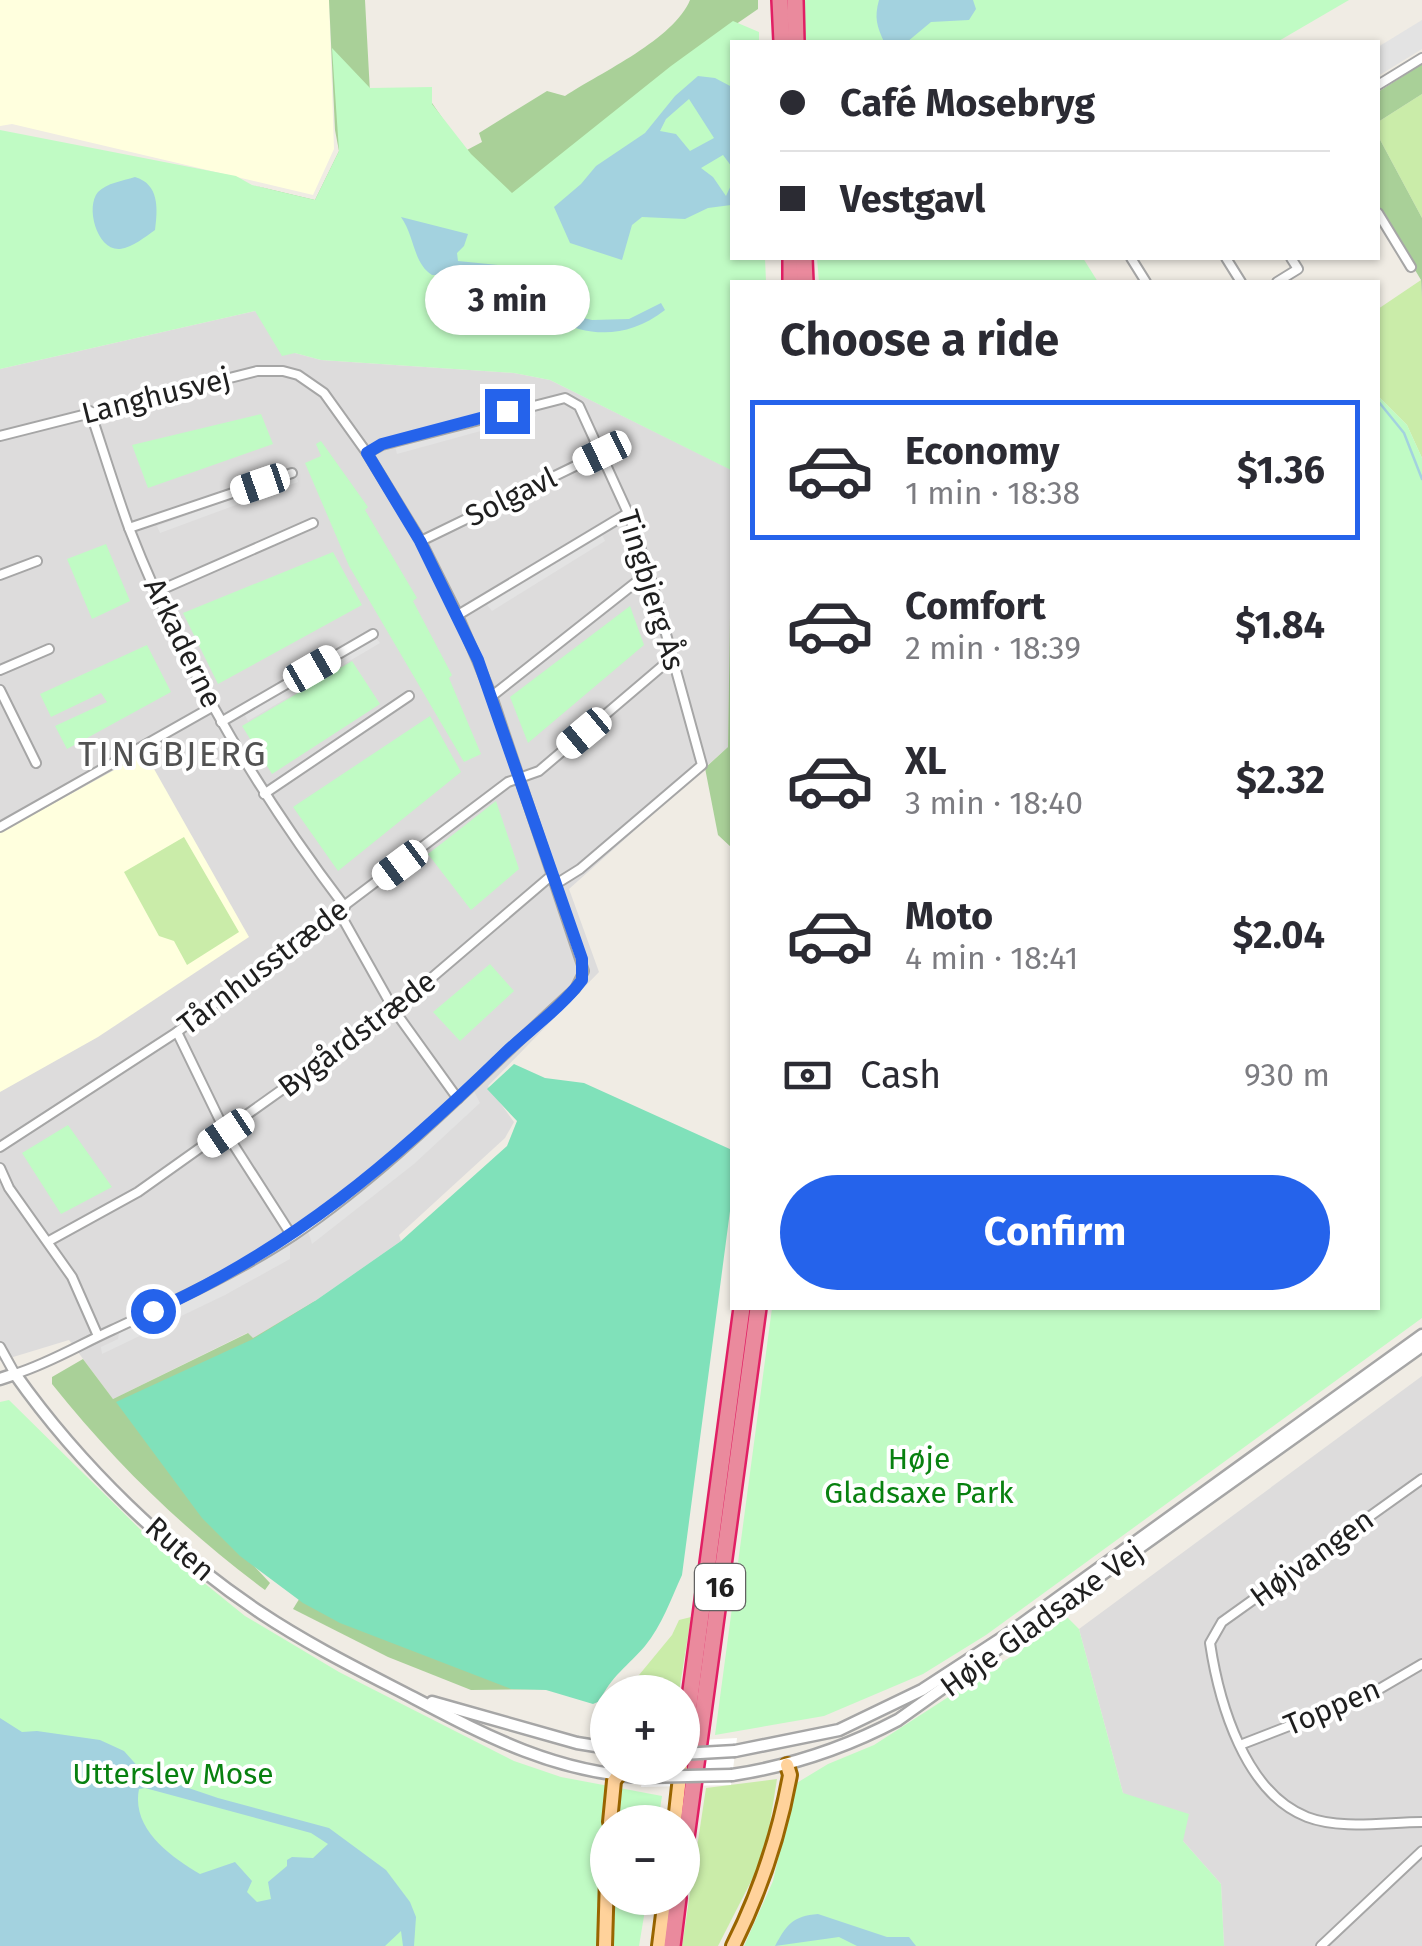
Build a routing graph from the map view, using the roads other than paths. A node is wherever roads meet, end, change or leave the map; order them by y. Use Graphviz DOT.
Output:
graph roads {
  1 [pos="780,0"];
  2 [pos="795,0"];
  3 [pos="782,40"];
  4 [pos="796,40"];
  5 [pos="1422,58"];
  6 [pos="1380,84"];
  7 [pos="1380,216"];
  8 [pos="1292,260"];
  9 [pos="1410,268"];
  10 [pos="1280,280"];
  11 [pos="90,411"];
  12 [pos="0,436"];
  13 [pos="367,453"];
  14 [pos="602,453"];
  15 [pos="292,473"];
  16 [pos="628,513"];
  17 [pos="314,523"];
  18 [pos="129,528"];
  19 [pos="420,541"];
  20 [pos="36,561"];
  21 [pos="649,572"];
  22 [pos="0,574"];
  23 [pos="156,592"];
  24 [pos="458,615"];
  25 [pos="373,634"];
  26 [pos="49,648"];
  27 [pos="673,657"];
  28 [pos="0,670"];
  29 [pos="1,695"];
  30 [pos="409,696"];
  31 [pos="492,696"];
  32 [pos="212,708"];
  33 [pos="221,722"];
  34 [pos="36,763"];
  35 [pos="702,765"];
  36 [pos="519,778"];
  37 [pos="264,794"];
  38 [pos="0,828"];
  39 [pos="554,880"];
  40 [pos="342,909"];
  41 [pos="394,1010"];
  42 [pos="177,1032"];
  43 [pos="458,1099"];
  44 [pos="226,1133"];
  45 [pos="0,1147"];
  46 [pos="0,1168"];
  47 [pos="292,1236"];
  48 [pos="48,1242"];
  49 [pos="742,1310"];
  50 [pos="758,1310"];
  51 [pos="1422,1335"];
  52 [pos="98,1336"];
  53 [pos="1422,1346"];
  54 [pos="0,1347"];
  55 [pos="16,1374"];
  56 [pos="0,1379"];
  57 [pos="1422,1479"];
  58 [pos="1422,1664"];
  59 [pos="693,1675"];
  60 [pos="408,1694"];
  61 [pos="590,1745"];
  62 [pos="1240,1745"];
  63 [pos="763,1747"];
  64 [pos="700,1754"];
  65 [pos="787,1765"];
  66 [pos="590,1770"];
  67 [pos="700,1775"];
  68 [pos="690,1805"];
  69 [pos="1422,1822"];
  70 [pos="1422,1851"];
  71 [pos="606,1915"];
  72 [pos="663,1915"];
  73 [pos="676,1915"];
  74 [pos="605,1946"];
  75 [pos="659,1946"];
  76 [pos="672,1946"];
  77 [pos="733,1946"];
  78 [pos="1321,1946"];
  1 -- 3 [label="highway"];
  2 -- 4 [label="highway"];
  5 -- 6 [label="street"];
  7 -- 9 [label="street"];
  8 -- 10 [label="street"];
  11 -- 12 [label="street, Langhusvej"];
  11 -- 13 [label="street, Langhusvej"];
  11 -- 18 [label="street, Arkaderne"];
  13 -- 14 [label="street, Tingbjerg Ås"];
  13 -- 19 [label="street"];
  14 -- 16 [label="street, Tingbjerg Ås"];
  14 -- 19 [label="street, Solgavl"];
  15 -- 18 [label="street"];
  16 -- 21 [label="street, Tingbjerg Ås"];
  16 -- 24 [label="street"];
  17 -- 23 [label="street"];
  18 -- 23 [label="street, Arkaderne"];
  19 -- 24 [label="street"];
  20 -- 22 [label="street"];
  21 -- 27 [label="street, Tingbjerg Ås"];
  21 -- 31 [label="street"];
  23 -- 32 [label="street, Arkaderne"];
  24 -- 31 [label="street"];
  25 -- 33 [label="street"];
  26 -- 28 [label="street"];
  27 -- 35 [label="street, Tingbjerg Ås"];
  27 -- 36 [label="street, Tårnhusstræde"];
  29 -- 34 [label="street"];
  30 -- 37 [label="street"];
  31 -- 36 [label="street"];
  32 -- 33 [label="street, Arkaderne"];
  32 -- 38 [label="street"];
  33 -- 37 [label="street, Arkaderne"];
  35 -- 39 [label="street, Bygårdstræde"];
  36 -- 39 [label="street"];
  36 -- 40 [label="street, Tårnhusstræde"];
  37 -- 40 [label="street, Arkaderne"];
  39 -- 41 [label="street, Bygårdstræde"];
  39 -- 43 [label="street"];
  40 -- 41 [label="street, Arkaderne"];
  40 -- 42 [label="street, Tårnhusstræde"];
  41 -- 43 [label="street, Arkaderne"];
  41 -- 44 [label="street, Bygårdstræde"];
  42 -- 44 [label="street"];
  42 -- 45 [label="street, Tårnhusstræde"];
  43 -- 47 [label="street"];
  44 -- 47 [label="street"];
  44 -- 48 [label="street, Bygårdstræde"];
  46 -- 48 [label="street"];
  47 -- 52 [label="street"];
  48 -- 52 [label="street"];
  49 -- 59 [label="highway, 16"];
  50 -- 68 [label="highway, 16"];
  51 -- 63 [label="street, Høje Gladsaxe Vej"];
  52 -- 55 [label="street"];
  53 -- 65 [label="street, Høje Gladsaxe Vej"];
  54 -- 55 [label="street, Ruten"];
  55 -- 56 [label="street"];
  55 -- 60 [label="street, Ruten"];
  57 -- 62 [label="street, Højvangen"];
  58 -- 62 [label="street, Toppen"];
  60 -- 61 [label="street, Ruten"];
  60 -- 66 [label="street, Ruten"];
  62 -- 69 [label="street"];
  63 -- 64 [label="street, Høje Gladsaxe Vej, bridge"];
  63 -- 65 [label="street"];
  65 -- 67 [label="street, Høje Gladsaxe Vej, bridge"];
  65 -- 77 [label="main road"];
  70 -- 78 [label="street"];
  71 -- 74 [label="main road"];
  72 -- 75 [label="main road"];
  73 -- 76 [label="highway"];
}
